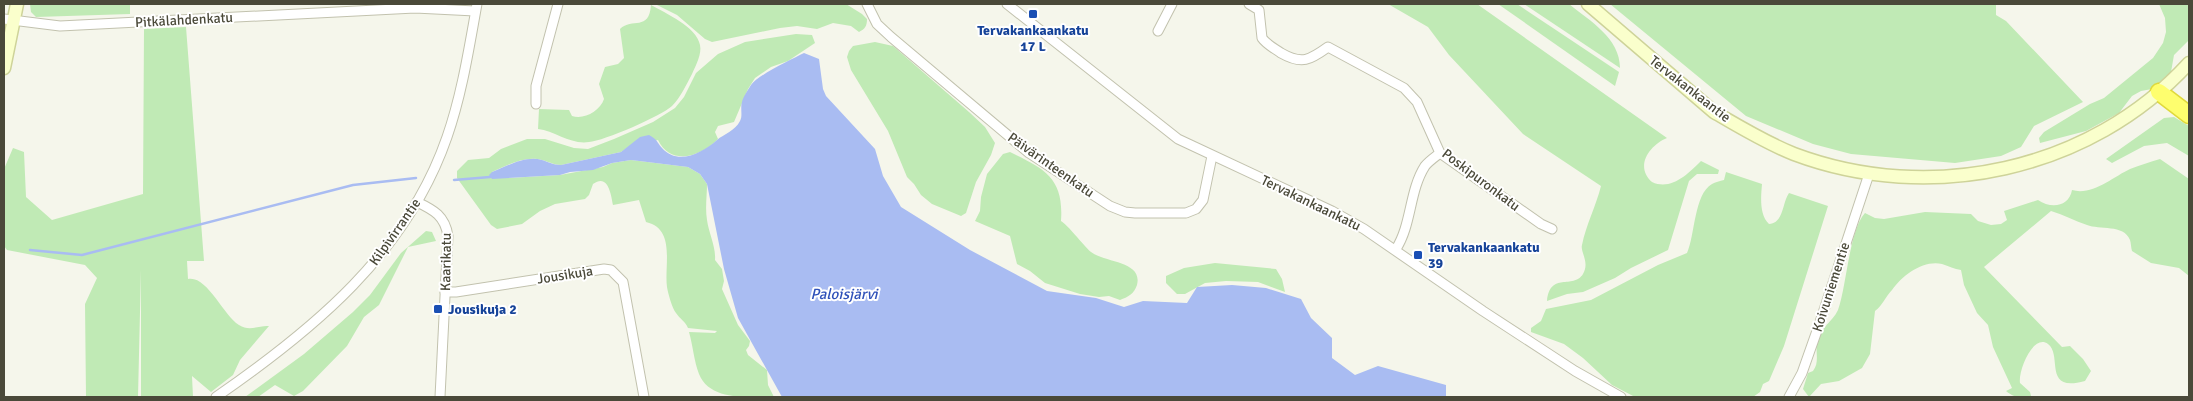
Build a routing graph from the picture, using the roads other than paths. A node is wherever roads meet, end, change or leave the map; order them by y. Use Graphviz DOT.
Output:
graph roads {
  1 [pos="17,4"];
  2 [pos="558,4"];
  3 [pos="867,4"];
  4 [pos="1007,4"];
  5 [pos="1172,4"];
  6 [pos="1249,4"];
  7 [pos="1588,4"];
  8 [pos="476,7"];
  9 [pos="8,20"];
  10 [pos="1158,31"];
  11 [pos="2189,63"];
  12 [pos="4,68"];
  13 [pos="2159,92"];
  14 [pos="536,104"];
  15 [pos="2189,116"];
  16 [pos="1440,153"];
  17 [pos="1212,156"];
  18 [pos="1868,174"];
  19 [pos="417,202"];
  20 [pos="1552,229"];
  21 [pos="1396,249"];
  22 [pos="445,292"];
  23 [pos="216,397"];
  24 [pos="440,397"];
  25 [pos="644,397"];
  26 [pos="1621,397"];
  27 [pos="1789,397"];
  1 -- 9 [label="street"];
  2 -- 14 [label="street"];
  3 -- 17 [label="street, Päivärinteenkatu"];
  4 -- 17 [label="street, Tervakankaankatu"];
  5 -- 10 [label="street"];
  6 -- 16 [label="street, Poskipuronkatu"];
  7 -- 18 [label="street, Tervakankaantie"];
  8 -- 9 [label="street, Pitkälahdenkatu"];
  8 -- 19 [label="street, Kilpivirrantie"];
  9 -- 12 [label="street"];
  11 -- 13 [label="street, Tervakankaantie"];
  13 -- 15 [label="highway"];
  13 -- 18 [label="street, Tervakankaantie"];
  16 -- 20 [label="street, Poskipuronkatu"];
  16 -- 21 [label="street"];
  17 -- 21 [label="street, Tervakankaankatu"];
  18 -- 27 [label="street, Koivuniementie"];
  19 -- 22 [label="street, Kaarikatu"];
  19 -- 23 [label="street, Kilpivirrantie"];
  21 -- 26 [label="street, Tervakankaankatu"];
  22 -- 24 [label="street, Kaarikatu"];
  22 -- 25 [label="street, Jousikuja"];
}
